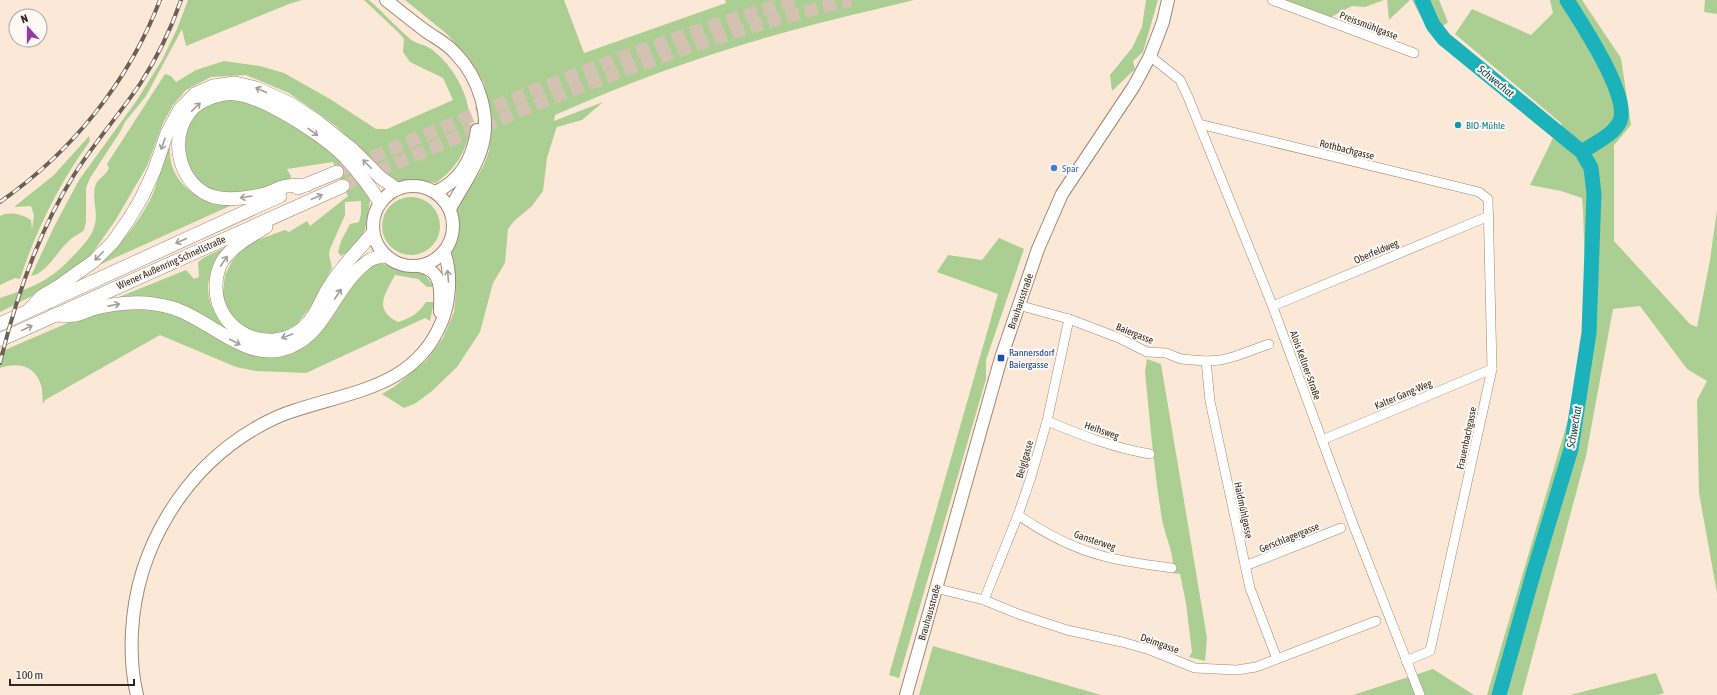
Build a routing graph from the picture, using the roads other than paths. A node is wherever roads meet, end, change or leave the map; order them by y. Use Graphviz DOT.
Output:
graph roads {
  1 [pos="386,0"];
  2 [pos="1168,0"];
  3 [pos="1272,0"];
  4 [pos="429,33"];
  5 [pos="1414,53"];
  6 [pos="1150,56"];
  7 [pos="1198,124"];
  8 [pos="337,172"];
  9 [pos="306,185"];
  10 [pos="343,186"];
  11 [pos="397,189"];
  12 [pos="435,192"];
  13 [pos="1488,199"];
  14 [pos="380,203"];
  15 [pos="291,208"];
  16 [pos="450,209"];
  17 [pos="1489,216"];
  18 [pos="373,233"];
  19 [pos="444,252"];
  20 [pos="385,256"];
  21 [pos="419,266"];
  22 [pos="1018,305"];
  23 [pos="1272,306"];
  24 [pos="29,310"];
  25 [pos="54,315"];
  26 [pos="1069,319"];
  27 [pos="0,324"];
  28 [pos="440,327"];
  29 [pos="0,340"];
  30 [pos="1269,344"];
  31 [pos="1206,361"];
  32 [pos="1492,369"];
  33 [pos="1047,421"];
  34 [pos="1322,440"];
  35 [pos="1150,454"];
  36 [pos="1018,515"];
  37 [pos="1341,528"];
  38 [pos="1245,566"];
  39 [pos="1172,568"];
  40 [pos="935,588"];
  41 [pos="984,600"];
  42 [pos="1376,621"];
  43 [pos="1277,659"];
  44 [pos="1406,661"];
  45 [pos="137,695"];
  46 [pos="906,695"];
  47 [pos="1420,695"];
  1 -- 4 [label="main road"];
  2 -- 6 [label="main road, Brauhausstraße"];
  3 -- 5 [label="street, Preissmühlgasse"];
  4 -- 12 [label="main road"];
  4 -- 16 [label="main road"];
  6 -- 7 [label="street, Alois Kellner-Straße"];
  6 -- 22 [label="main road, Brauhausstraße"];
  7 -- 13 [label="street, Rothbachgasse"];
  7 -- 23 [label="street, Alois Kellner-Straße"];
  8 -- 9 [label="highway, Wiener Außenring Schnellstraße"];
  9 -- 14 [label="highway, one-way"];
  9 -- 24 [label="highway, Wiener Außenring Schnellstraße, one-way"];
  15 -- 10 [label="highway, Wiener Außenring Schnellstraße, one-way"];
  11 -- 12 [label="main road"];
  11 -- 14 [label="main road"];
  11 -- 24 [label="highway, one-way"];
  12 -- 16 [label="main road"];
  13 -- 17 [label="street, Frauenbachgasse"];
  14 -- 18 [label="main road"];
  18 -- 15 [label="highway, one-way"];
  15 -- 25 [label="highway, Wiener Außenring Schnellstraße"];
  16 -- 19 [label="main road"];
  17 -- 23 [label="street, Oberfeldweg"];
  17 -- 32 [label="street, Frauenbachgasse"];
  18 -- 20 [label="main road"];
  19 -- 21 [label="main road"];
  28 -- 19 [label="main road, one-way"];
  20 -- 21 [label="main road"];
  25 -- 20 [label="highway, one-way"];
  21 -- 28 [label="main road"];
  22 -- 26 [label="street, Baiergasse"];
  22 -- 40 [label="main road, Brauhausstraße"];
  23 -- 34 [label="street, Alois Kellner-Straße"];
  24 -- 27 [label="highway, Wiener Außenring Schnellstraße"];
  29 -- 25 [label="highway, Wiener Außenring Schnellstraße, one-way"];
  26 -- 31 [label="street, Baiergasse"];
  26 -- 33 [label="street, Beiglgasse"];
  28 -- 45 [label="main road"];
  30 -- 31 [label="street, Baiergasse"];
  31 -- 38 [label="street, Haidmühlgasse"];
  32 -- 34 [label="street, Kalter Gang-Weg"];
  32 -- 44 [label="street, Frauenbachgasse"];
  33 -- 35 [label="street, Heihsweg"];
  33 -- 36 [label="street, Beiglgasse"];
  34 -- 44 [label="street, Alois Kellner-Straße"];
  36 -- 39 [label="street, Gansterweg"];
  36 -- 41 [label="street, Beiglgasse"];
  37 -- 38 [label="street, Gerschlagergasse"];
  38 -- 43 [label="street, Haidmühlgasse"];
  40 -- 41 [label="street, Deimgasse"];
  40 -- 46 [label="main road, Brauhausstraße"];
  41 -- 43 [label="street, Deimgasse"];
  42 -- 43 [label="street, Deimgasse"];
  44 -- 47 [label="street, Alois Kellner-Straße"];
}
